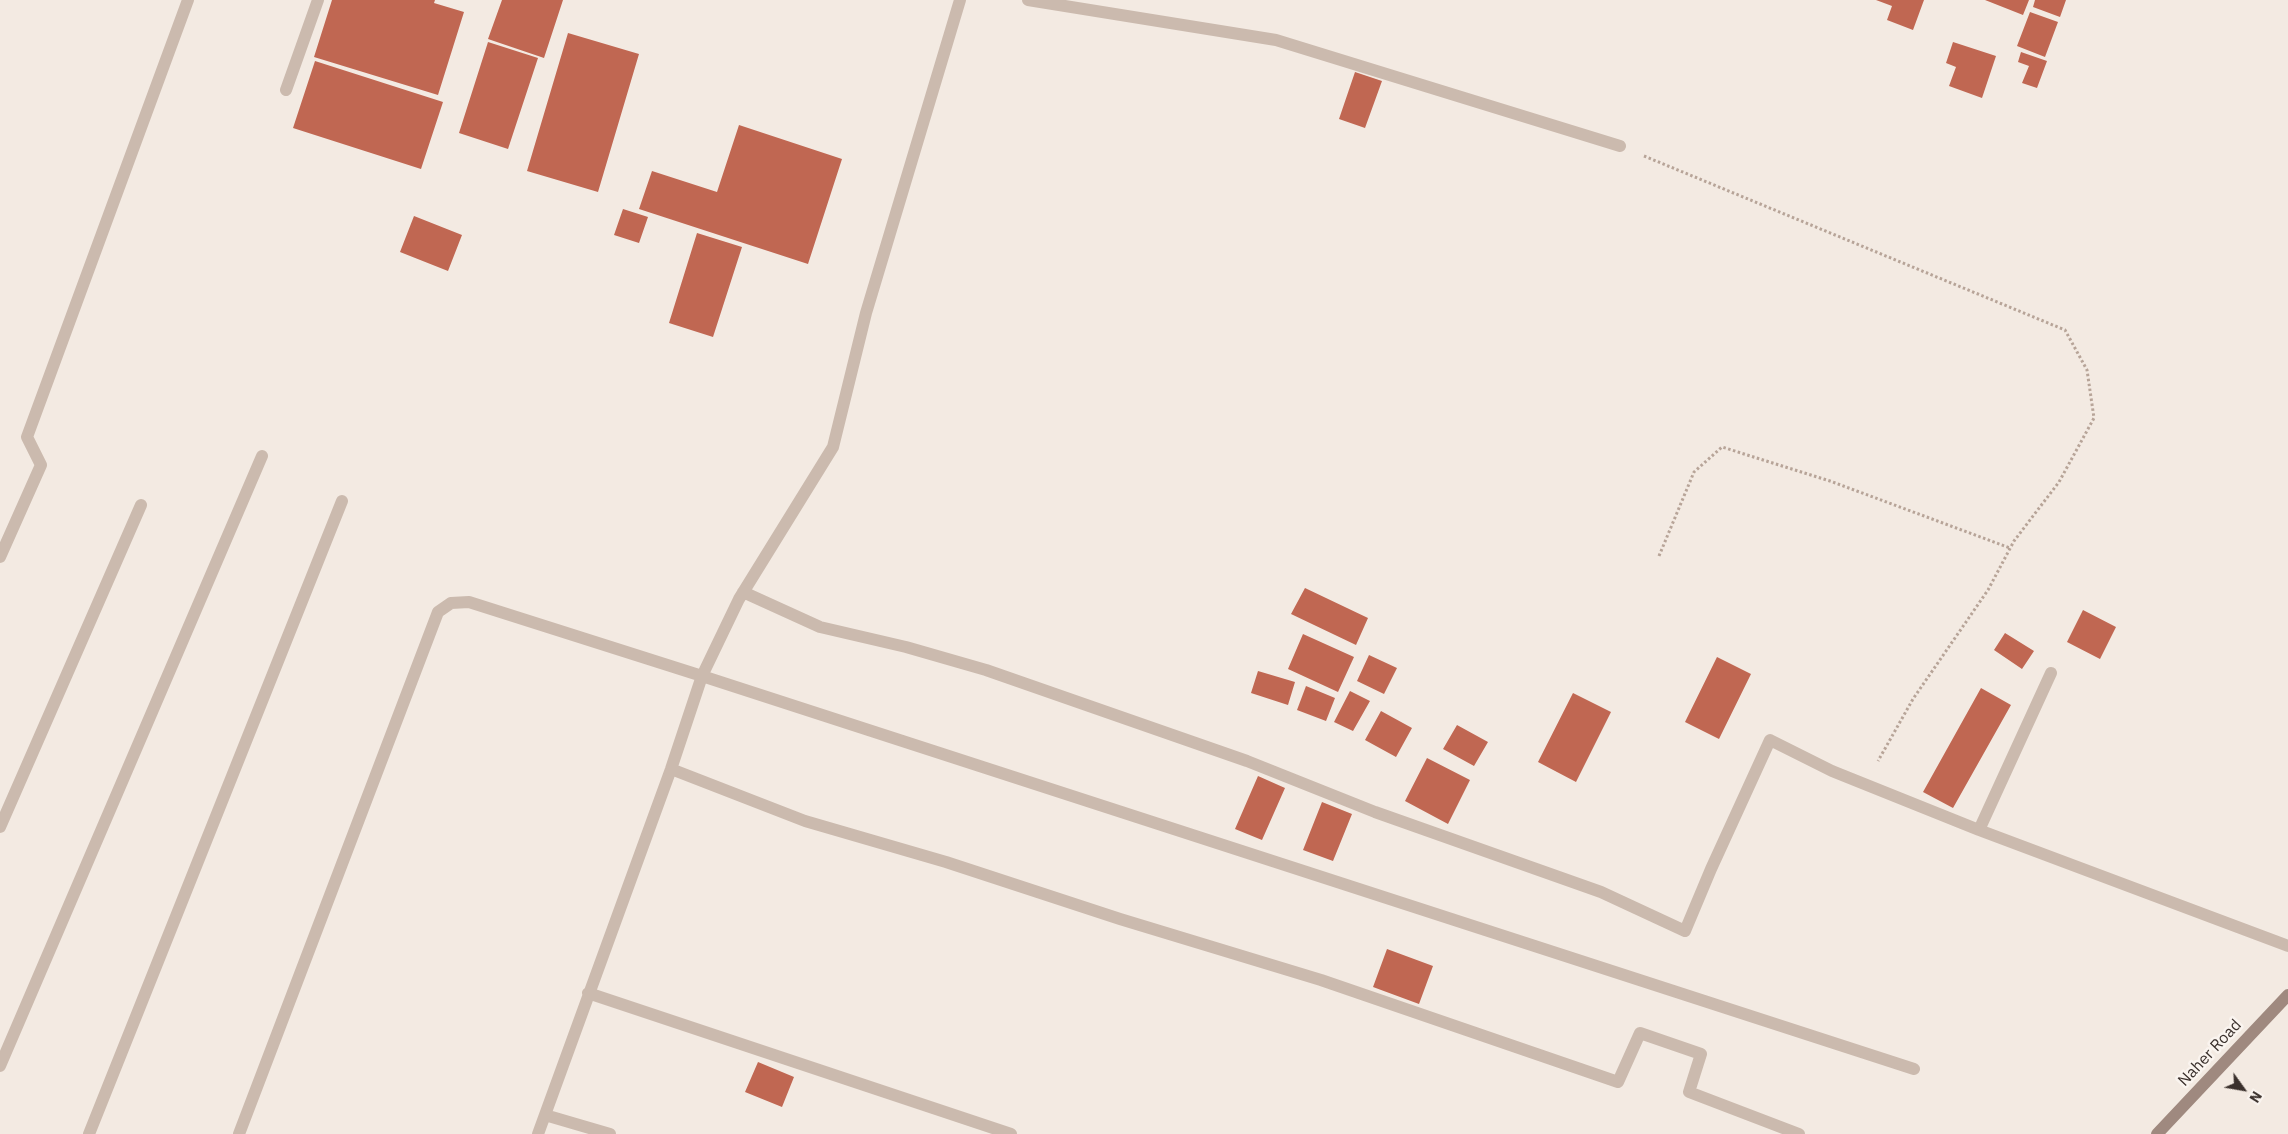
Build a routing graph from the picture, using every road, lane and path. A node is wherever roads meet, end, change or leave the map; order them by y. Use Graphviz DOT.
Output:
graph roads {
  1 [pos="188,0"];
  2 [pos="318,0"];
  3 [pos="960,0"];
  4 [pos="1028,0"];
  5 [pos="286,90"];
  6 [pos="1620,146"];
  7 [pos="262,456"];
  8 [pos="342,501"];
  9 [pos="141,505"];
  10 [pos="2010,548"];
  11 [pos="1659,556"];
  12 [pos="0,557"];
  13 [pos="743,592"];
  14 [pos="2051,673"];
  15 [pos="702,676"];
  16 [pos="671,769"];
  17 [pos="1863,784"];
  18 [pos="0,827"];
  19 [pos="1978,830"];
  20 [pos="2288,946"];
  21 [pos="588,992"];
  22 [pos="2288,994"];
  23 [pos="0,1066"];
  24 [pos="1914,1069"];
  25 [pos="545,1115"];
  26 [pos="89,1134"];
  27 [pos="239,1134"];
  28 [pos="538,1134"];
  29 [pos="610,1134"];
  30 [pos="1011,1134"];
  31 [pos="1799,1134"];
  32 [pos="2157,1134"];
  1 -- 12 [label="street"];
  2 -- 5 [label="street"];
  3 -- 13 [label="street"];
  4 -- 6 [label="street"];
  6 -- 10 [label="path"];
  7 -- 23 [label="street"];
  8 -- 26 [label="street"];
  9 -- 18 [label="street"];
  10 -- 11 [label="path"];
  10 -- 17 [label="path"];
  13 -- 15 [label="street"];
  13 -- 17 [label="street"];
  14 -- 19 [label="street"];
  15 -- 16 [label="street"];
  15 -- 24 [label="street"];
  15 -- 27 [label="street"];
  16 -- 21 [label="street"];
  16 -- 31 [label="street"];
  17 -- 19 [label="street"];
  19 -- 20 [label="street"];
  21 -- 25 [label="street"];
  21 -- 30 [label="street"];
  22 -- 32 [label="main road, Naher Road"];
  25 -- 28 [label="street"];
  25 -- 29 [label="street"];
}
